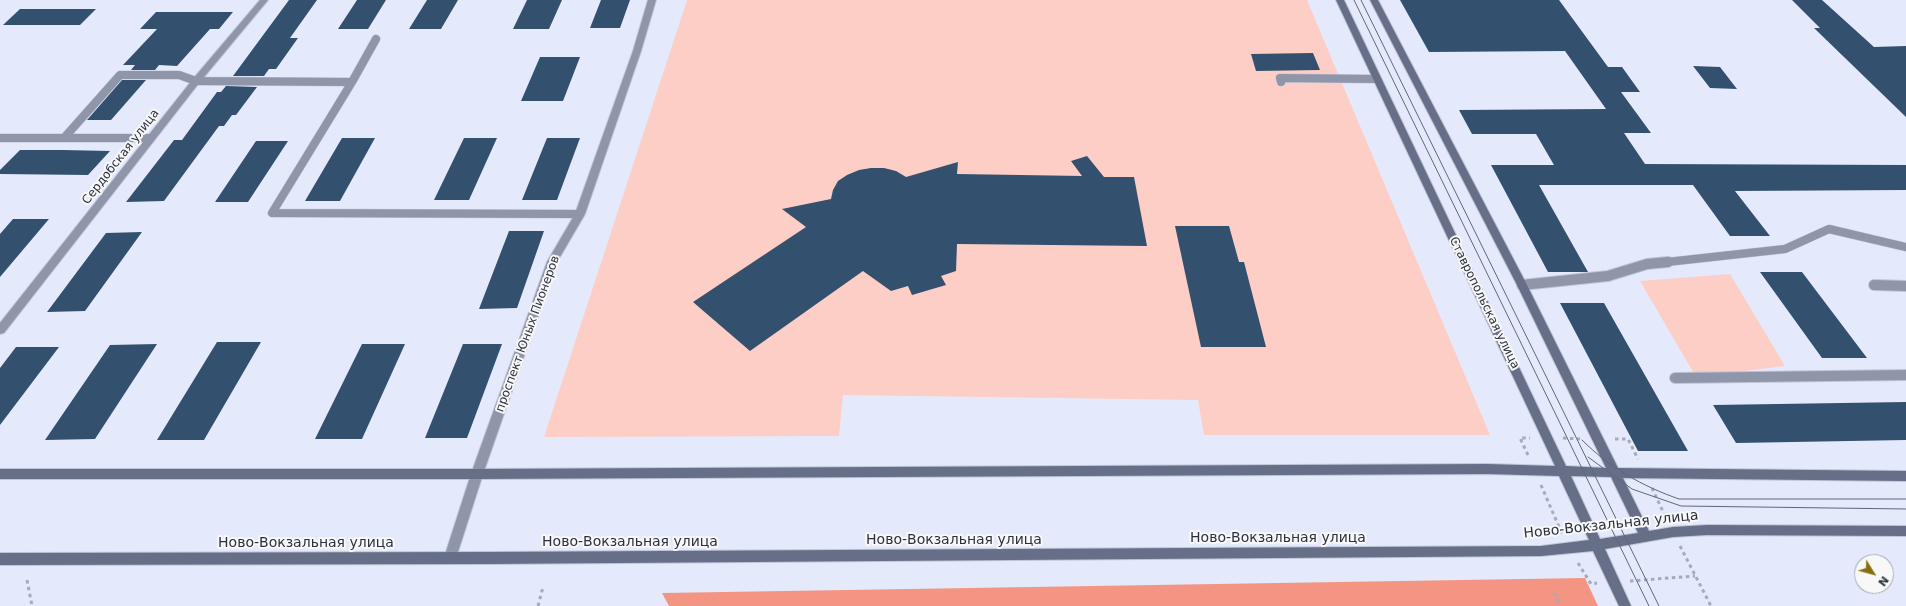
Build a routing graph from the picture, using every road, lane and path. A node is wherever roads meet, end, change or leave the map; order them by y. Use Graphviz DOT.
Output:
graph roads {
  1 [pos="264,0"];
  2 [pos="652,0"];
  3 [pos="1340,0"];
  4 [pos="1374,0"];
  5 [pos="376,39"];
  6 [pos="1377,78"];
  7 [pos="196,81"];
  8 [pos="352,82"];
  9 [pos="1281,82"];
  10 [pos="0,138"];
  11 [pos="64,138"];
  12 [pos="152,138"];
  13 [pos="580,214"];
  14 [pos="1906,247"];
  15 [pos="1522,285"];
  16 [pos="1874,285"];
  17 [pos="1906,286"];
  18 [pos="0,330"];
  19 [pos="1906,375"];
  20 [pos="1675,378"];
  21 [pos="1548,438"];
  22 [pos="1598,439"];
  23 [pos="1535,470"];
  24 [pos="1563,471"];
  25 [pos="1614,473"];
  26 [pos="0,474"];
  27 [pos="477,474"];
  28 [pos="1645,474"];
  29 [pos="1906,476"];
  30 [pos="1906,531"];
  31 [pos="1673,532"];
  32 [pos="1646,536"];
  33 [pos="1597,545"];
  34 [pos="1568,547"];
  35 [pos="450,558"];
  36 [pos="0,559"];
  37 [pos="1695,576"];
  38 [pos="28,580"];
  39 [pos="1614,582"];
  40 [pos="1590,584"];
  41 [pos="543,587"];
  42 [pos="1554,593"];
  43 [pos="32,606"];
  44 [pos="538,606"];
  45 [pos="1560,606"];
  46 [pos="1625,606"];
  47 [pos="1711,606"];
  1 -- 7 [label="street, Сердобская улица"];
  2 -- 13 [label="street, проспект Юных Пионеров"];
  3 -- 6 [label="main road, Ставропольская улица"];
  4 -- 15 [label="main road"];
  5 -- 8 [label="lane"];
  6 -- 9 [label="lane"];
  6 -- 21 [label="main road, Ставропольская улица"];
  7 -- 8 [label="lane"];
  7 -- 11 [label="lane"];
  7 -- 12 [label="street, Сердобская улица"];
  8 -- 13 [label="lane"];
  10 -- 11 [label="lane"];
  11 -- 12 [label="lane"];
  12 -- 18 [label="street, Сердобская улица"];
  13 -- 27 [label="street, проспект Юных Пионеров"];
  14 -- 15 [label="lane"];
  15 -- 22 [label="main road"];
  16 -- 17 [label="lane"];
  19 -- 20 [label="lane"];
  21 -- 22 [label="path"];
  21 -- 23 [label="path"];
  21 -- 24 [label="main road, Ставропольская улица"];
  22 -- 25 [label="main road"];
  22 -- 28 [label="path"];
  23 -- 24 [label="main road"];
  23 -- 27 [label="main road"];
  23 -- 34 [label="path"];
  24 -- 25 [label="main road"];
  24 -- 33 [label="main road, Ставропольская улица"];
  25 -- 28 [label="main road"];
  25 -- 32 [label="main road"];
  26 -- 27 [label="main road"];
  27 -- 35 [label="street, проспект Юных Пионеров"];
  28 -- 29 [label="main road"];
  28 -- 31 [label="path"];
  30 -- 31 [label="main road, Ново-Вокзальная улица"];
  31 -- 32 [label="main road, Ново-Вокзальная улица"];
  31 -- 37 [label="path"];
  32 -- 33 [label="main road, Ново-Вокзальная улица"];
  33 -- 34 [label="main road, Ново-Вокзальная улица"];
  33 -- 39 [label="main road, Ставропольская улица"];
  34 -- 35 [label="main road, Ново-Вокзальная улица"];
  34 -- 40 [label="path"];
  35 -- 36 [label="main road, Ново-Вокзальная улица"];
  37 -- 39 [label="path"];
  37 -- 47 [label="path"];
  38 -- 43 [label="path"];
  39 -- 46 [label="main road, Ставропольская улица"];
  41 -- 44 [label="path"];
  42 -- 45 [label="path"];
}
